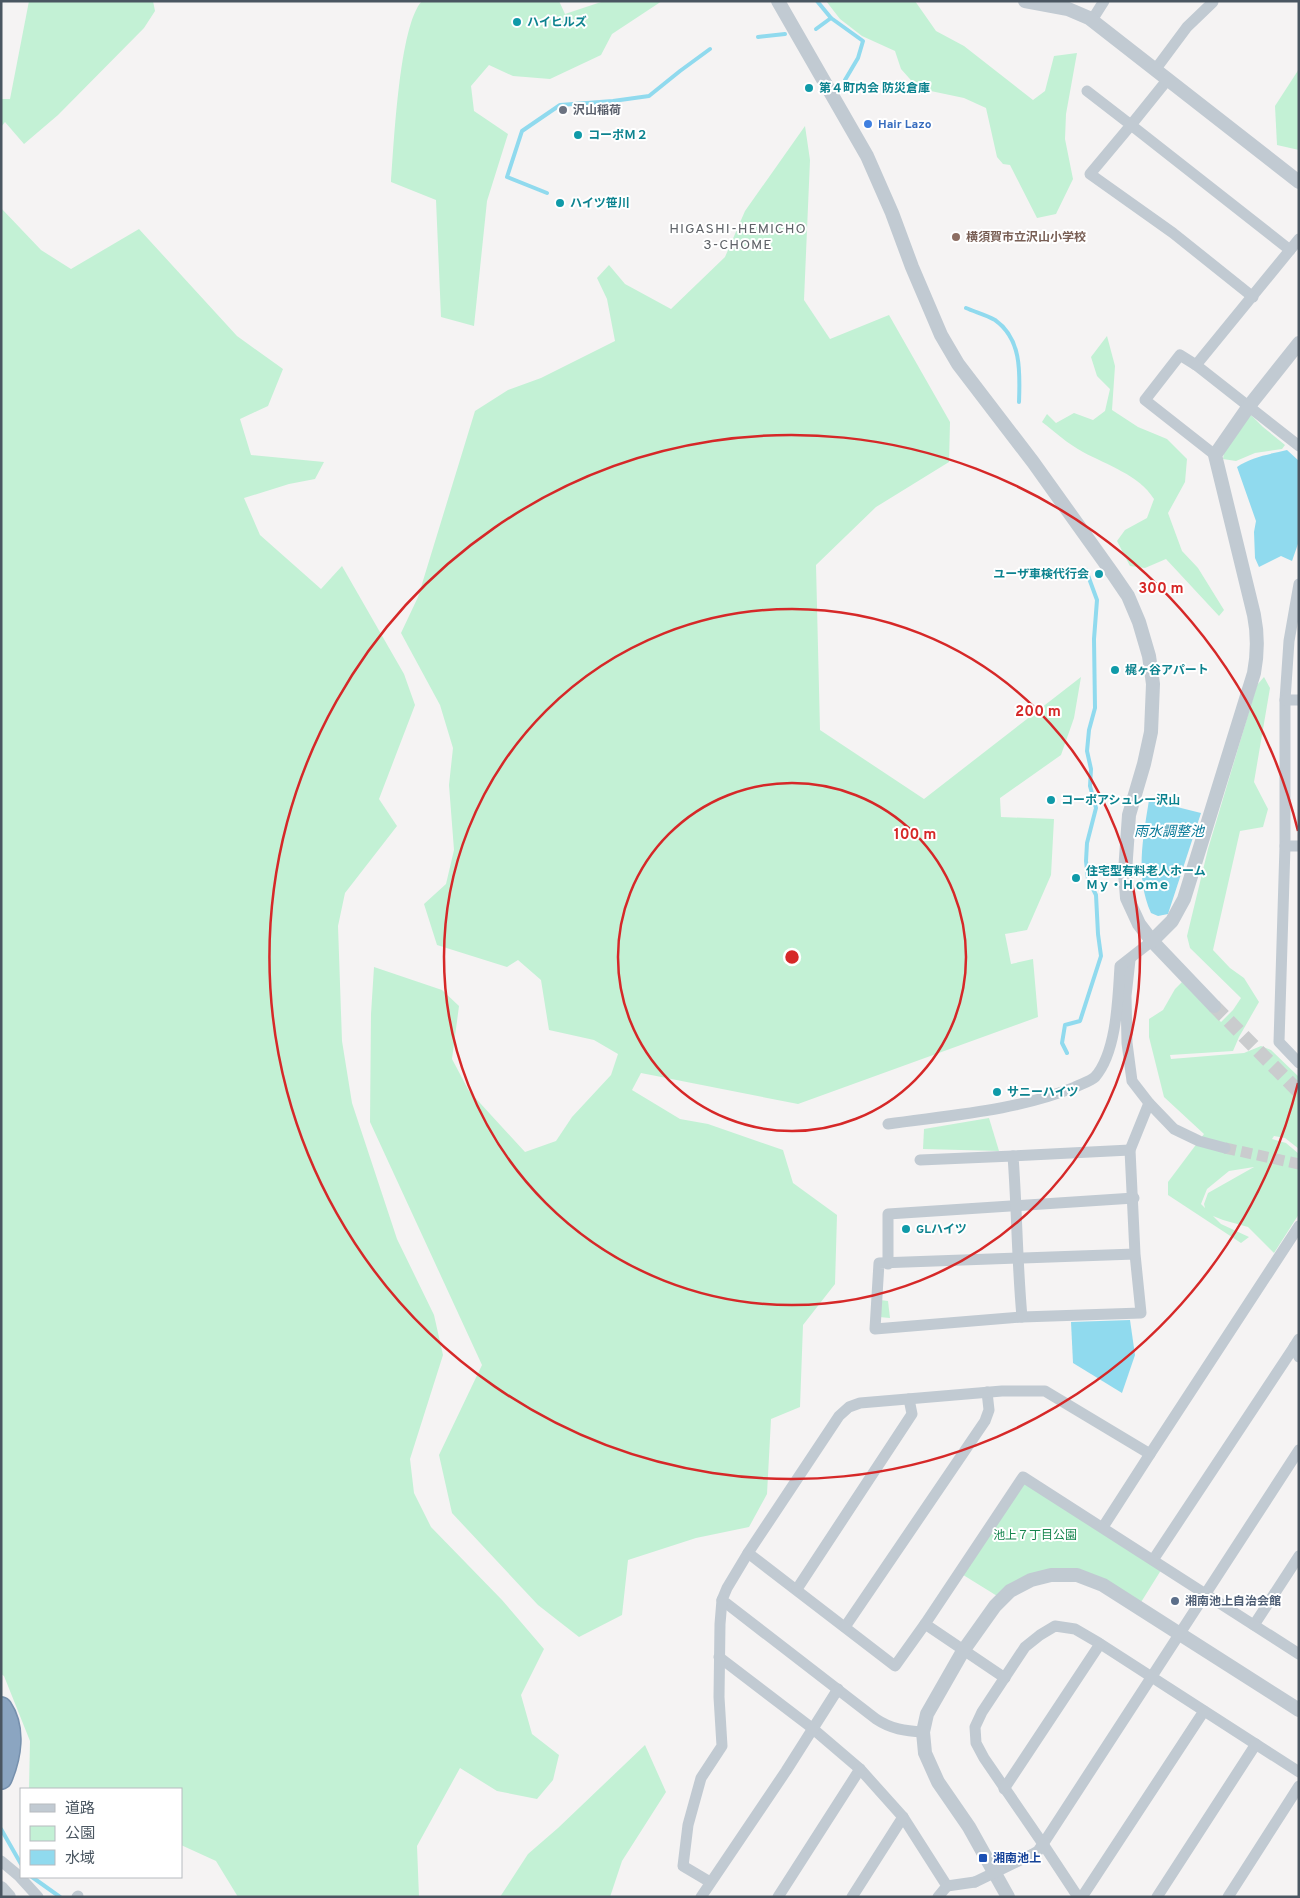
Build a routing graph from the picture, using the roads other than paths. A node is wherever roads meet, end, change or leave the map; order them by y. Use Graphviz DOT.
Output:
graph roads {
  1 [pos="778,1"];
  2 [pos="1025,1"];
  3 [pos="1104,1"];
  4 [pos="1212,1"];
  5 [pos="1092,20"];
  6 [pos="1156,70"];
  7 [pos="1168,79"];
  8 [pos="1087,91"];
  9 [pos="1131,124"];
  10 [pos="1299,182"];
  11 [pos="1299,239"];
  12 [pos="1290,250"];
  13 [pos="1253,297"];
  14 [pos="1299,343"];
  15 [pos="1196,365"];
  16 [pos="1249,406"];
  17 [pos="1299,446"];
  18 [pos="1215,455"];
  19 [pos="1299,584"];
  20 [pos="1285,700"];
  21 [pos="1299,700"];
  22 [pos="1285,846"];
  23 [pos="1299,846"];
  24 [pos="1152,941"];
  25 [pos="1130,960"];
  26 [pos="1214,1006"];
  27 [pos="1299,1063"];
  28 [pos="1149,1103"];
  29 [pos="888,1124"];
  30 [pos="1225,1148"];
  31 [pos="1130,1150"];
  32 [pos="1013,1156"];
  33 [pos="920,1160"];
  34 [pos="1134,1198"];
  35 [pos="1016,1205"];
  36 [pos="1299,1226"];
  37 [pos="1135,1254"];
  38 [pos="1017,1257"];
  39 [pos="888,1264"];
  40 [pos="1022,1317"];
  41 [pos="1297,1347"];
  42 [pos="987,1392"];
  43 [pos="909,1398"];
  44 [pos="1299,1450"];
  45 [pos="1150,1454"];
  46 [pos="1103,1527"];
  47 [pos="748,1553"];
  48 [pos="1299,1556"];
  49 [pos="1153,1560"];
  50 [pos="797,1589"];
  51 [pos="1206,1594"];
  52 [pos="722,1600"];
  53 [pos="925,1624"];
  54 [pos="1254,1625"];
  55 [pos="845,1627"];
  56 [pos="1180,1633"];
  57 [pos="1100,1644"];
  58 [pos="963,1651"];
  59 [pos="1299,1654"];
  60 [pos="719,1657"];
  61 [pos="1151,1677"];
  62 [pos="1005,1678"];
  63 [pos="838,1689"];
  64 [pos="1,1708"];
  65 [pos="1299,1710"];
  66 [pos="1204,1711"];
  67 [pos="812,1728"];
  68 [pos="923,1732"];
  69 [pos="1256,1744"];
  70 [pos="860,1769"];
  71 [pos="1299,1772"];
  72 [pos="1,1778"];
  73 [pos="1299,1786"];
  74 [pos="1004,1788"];
  75 [pos="903,1817"];
  76 [pos="1043,1844"];
  77 [pos="1,1861"];
  78 [pos="20,1877"];
  79 [pos="21,1878"];
  80 [pos="710,1882"];
  81 [pos="947,1886"];
  82 [pos="1,1888"];
  83 [pos="9,1897"];
  84 [pos="38,1897"];
  85 [pos="701,1897"];
  86 [pos="778,1897"];
  87 [pos="852,1897"];
  88 [pos="938,1897"];
  89 [pos="1008,1897"];
  90 [pos="1078,1897"];
  91 [pos="1082,1897"];
  92 [pos="1157,1897"];
  93 [pos="1228,1897"];
  1 -- 24 [label="street"];
  2 -- 5 [label="street"];
  3 -- 5 [label="street"];
  4 -- 6 [label="street"];
  5 -- 6 [label="street"];
  6 -- 7 [label="street"];
  7 -- 9 [label="street"];
  7 -- 10 [label="street"];
  8 -- 9 [label="street"];
  9 -- 12 [label="street"];
  9 -- 13 [label="street"];
  11 -- 12 [label="street"];
  12 -- 13 [label="street"];
  13 -- 15 [label="street"];
  14 -- 16 [label="street"];
  15 -- 16 [label="street"];
  15 -- 18 [label="street"];
  16 -- 17 [label="street"];
  16 -- 18 [label="street"];
  18 -- 24 [label="street"];
  19 -- 20 [label="street"];
  20 -- 21 [label="street"];
  20 -- 22 [label="street"];
  22 -- 23 [label="street"];
  22 -- 27 [label="street"];
  24 -- 25 [label="street"];
  24 -- 26 [label="street"];
  25 -- 28 [label="street"];
  25 -- 29 [label="street"];
  28 -- 30 [label="street"];
  28 -- 31 [label="street"];
  31 -- 32 [label="street"];
  31 -- 34 [label="street"];
  32 -- 33 [label="street"];
  32 -- 35 [label="street"];
  34 -- 35 [label="street"];
  34 -- 37 [label="street"];
  35 -- 38 [label="street"];
  35 -- 39 [label="street"];
  36 -- 45 [label="street"];
  37 -- 38 [label="street"];
  37 -- 40 [label="street"];
  38 -- 39 [label="street"];
  38 -- 40 [label="street"];
  39 -- 40 [label="street"];
  41 -- 49 [label="street"];
  42 -- 43 [label="street"];
  42 -- 45 [label="street"];
  42 -- 55 [label="street"];
  43 -- 47 [label="street"];
  43 -- 50 [label="street"];
  44 -- 51 [label="street"];
  45 -- 46 [label="street"];
  46 -- 49 [label="street"];
  46 -- 53 [label="street"];
  47 -- 50 [label="street"];
  47 -- 52 [label="street"];
  48 -- 54 [label="street"];
  49 -- 51 [label="street"];
  50 -- 55 [label="street"];
  51 -- 54 [label="street"];
  51 -- 56 [label="street"];
  52 -- 60 [label="street"];
  52 -- 63 [label="street"];
  53 -- 55 [label="street"];
  53 -- 58 [label="street"];
  54 -- 59 [label="street"];
  56 -- 58 [label="street"];
  56 -- 61 [label="street"];
  56 -- 65 [label="street"];
  57 -- 61 [label="street"];
  57 -- 62 [label="street"];
  57 -- 74 [label="street"];
  58 -- 62 [label="street"];
  58 -- 68 [label="street"];
  60 -- 67 [label="street"];
  60 -- 80 [label="street"];
  61 -- 66 [label="street"];
  61 -- 76 [label="street"];
  62 -- 74 [label="street"];
  63 -- 67 [label="street"];
  63 -- 68 [label="street"];
  64 -- 72 [label="highway"];
  66 -- 69 [label="street"];
  66 -- 91 [label="street"];
  67 -- 70 [label="street"];
  67 -- 80 [label="street"];
  68 -- 89 [label="street"];
  69 -- 71 [label="street"];
  69 -- 92 [label="street"];
  70 -- 75 [label="street"];
  70 -- 86 [label="street"];
  73 -- 93 [label="street"];
  74 -- 76 [label="street"];
  75 -- 81 [label="street"];
  75 -- 87 [label="street"];
  76 -- 81 [label="street, bridge"];
  76 -- 90 [label="street"];
  77 -- 78 [label="street"];
  79 -- 84 [label="street"];
  80 -- 85 [label="street"];
  81 -- 88 [label="street"];
  82 -- 83 [label="street"];
}
